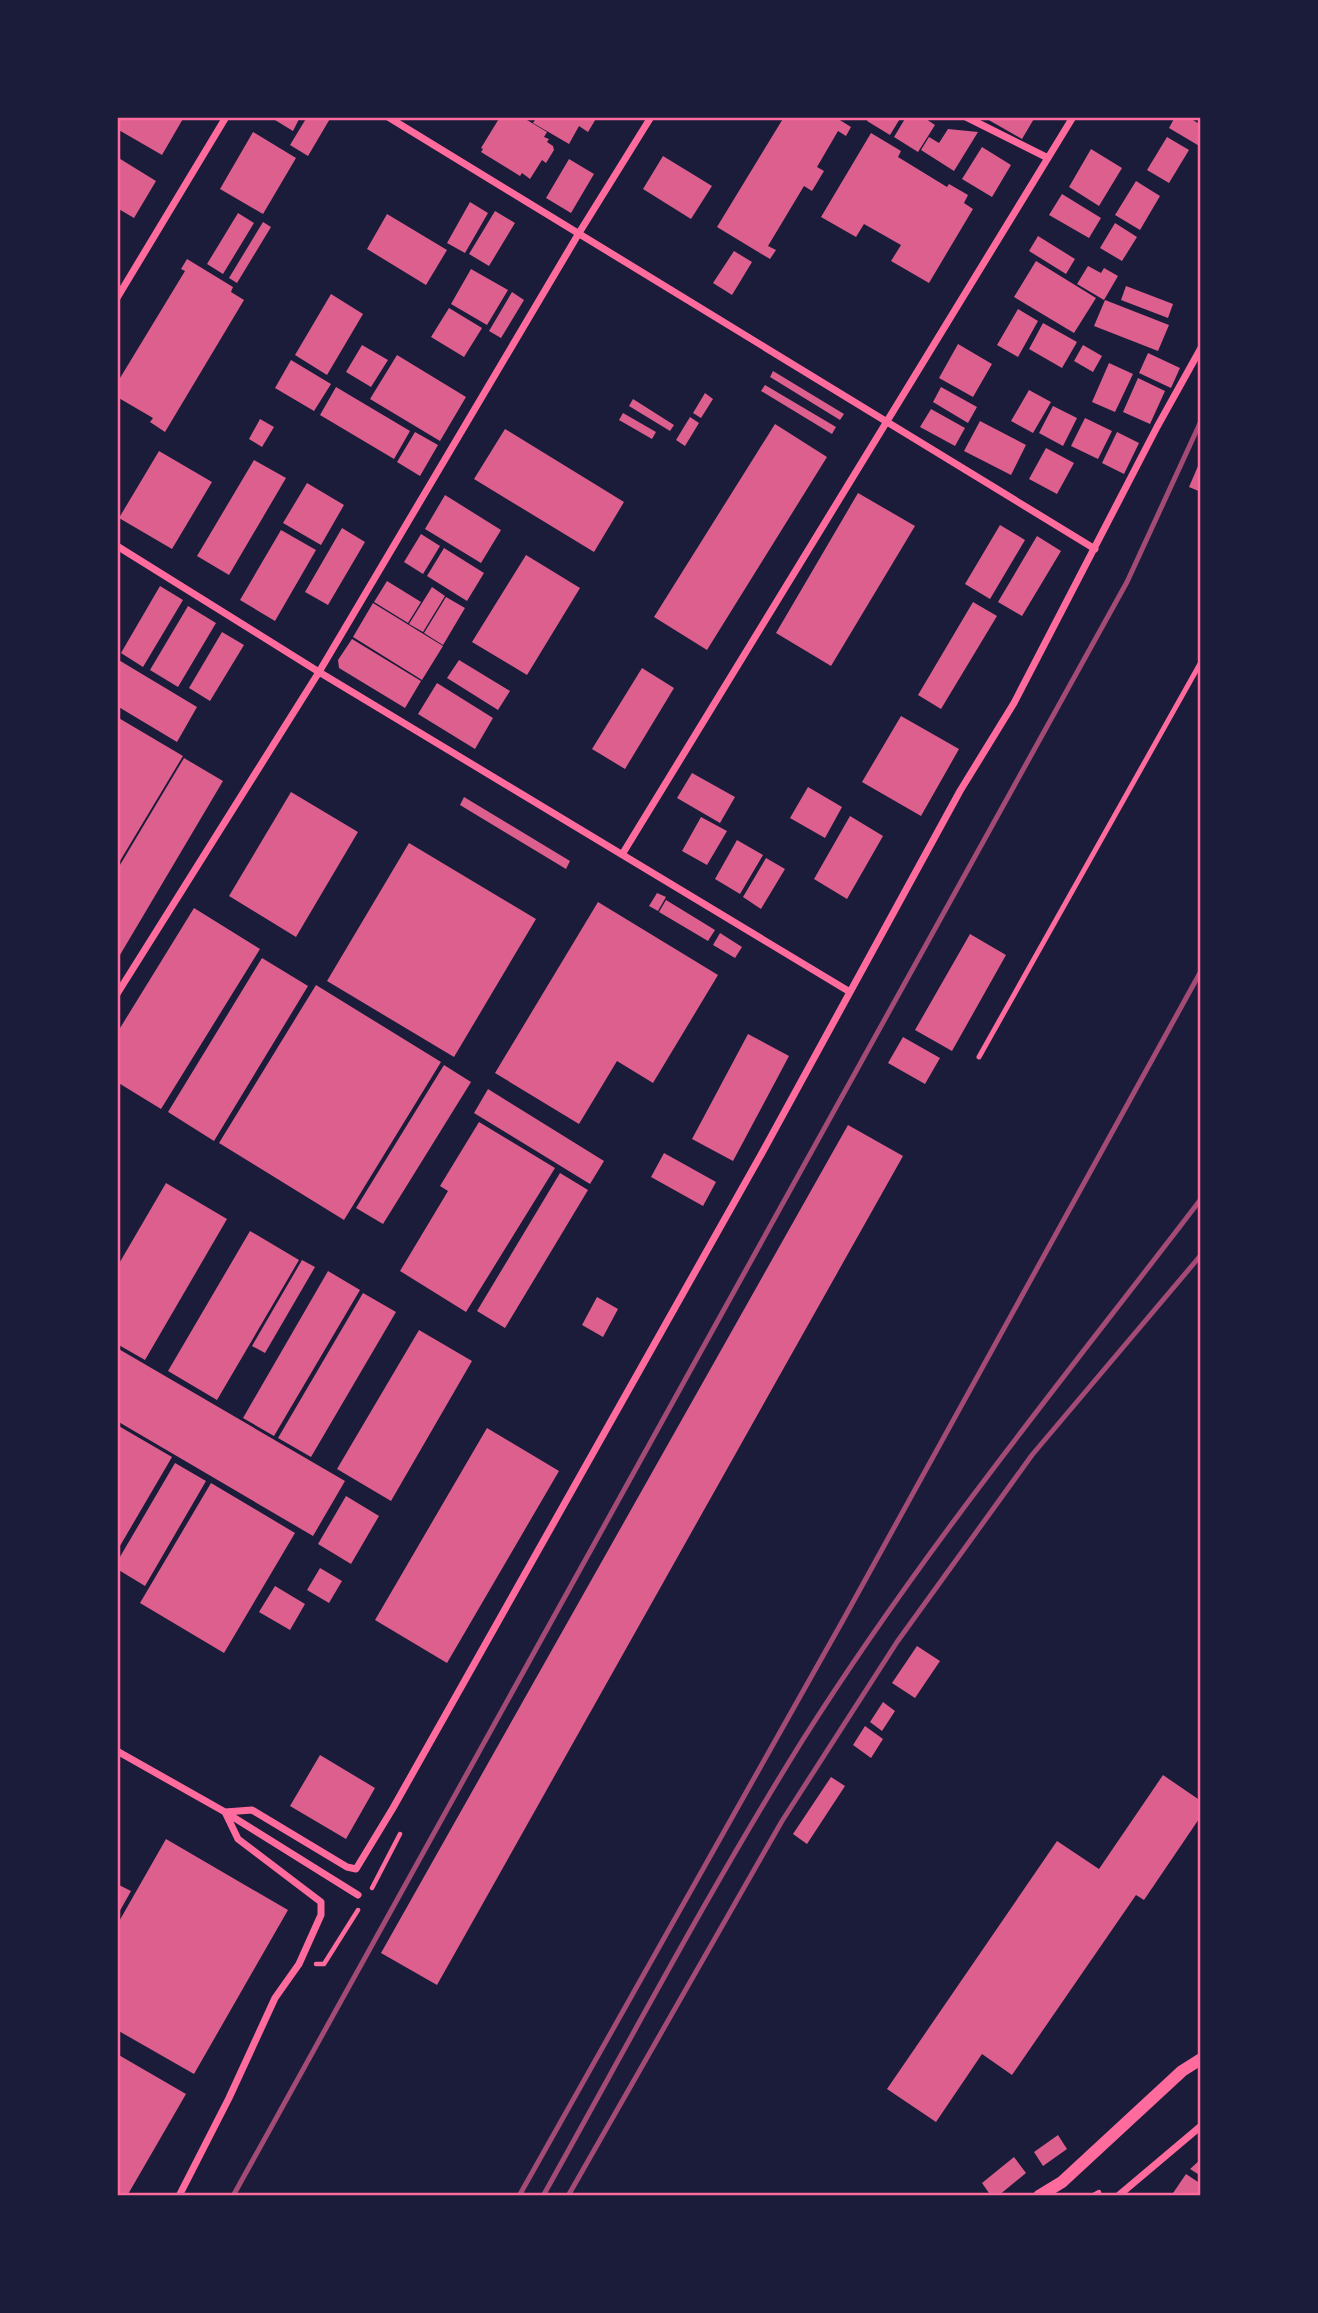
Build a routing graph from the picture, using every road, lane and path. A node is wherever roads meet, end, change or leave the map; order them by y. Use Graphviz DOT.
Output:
graph roads {
  1 [pos="226,117"];
  2 [pos="388,117"];
  3 [pos="651,117"];
  4 [pos="966,117"];
  5 [pos="1073,117"];
  6 [pos="1048,158"];
  7 [pos="579,233"];
  8 [pos="117,298"];
  9 [pos="1201,348"];
  10 [pos="887,421"];
  11 [pos="117,546"];
  12 [pos="1095,549"];
  13 [pos="1201,662"];
  14 [pos="319,672"];
  15 [pos="623,853"];
  16 [pos="850,992"];
  17 [pos="117,994"];
  18 [pos="979,1057"];
  19 [pos="117,1751"];
  20 [pos="225,1812"];
  21 [pos="358,1895"];
  22 [pos="1201,2059"];
  23 [pos="1201,2126"];
  24 [pos="1099,2192"];
  25 [pos="179,2196"];
  26 [pos="1039,2196"];
  27 [pos="1093,2196"];
  28 [pos="1118,2196"];
  1 -- 8 [label="street"];
  2 -- 7 [label="street"];
  3 -- 7 [label="street"];
  4 -- 6 [label="street"];
  5 -- 6 [label="street"];
  6 -- 10 [label="street"];
  7 -- 10 [label="street"];
  7 -- 14 [label="street"];
  9 -- 12 [label="street"];
  10 -- 12 [label="street"];
  10 -- 15 [label="street"];
  11 -- 14 [label="street"];
  12 -- 16 [label="street"];
  13 -- 18 [label="lane"];
  14 -- 15 [label="street"];
  14 -- 17 [label="street"];
  15 -- 16 [label="street"];
  16 -- 20 [label="street"];
  19 -- 20 [label="street"];
  20 -- 21 [label="street"];
  20 -- 25 [label="street"];
  22 -- 26 [label="street"];
  23 -- 28 [label="street"];
  24 -- 27 [label="path"];
}
